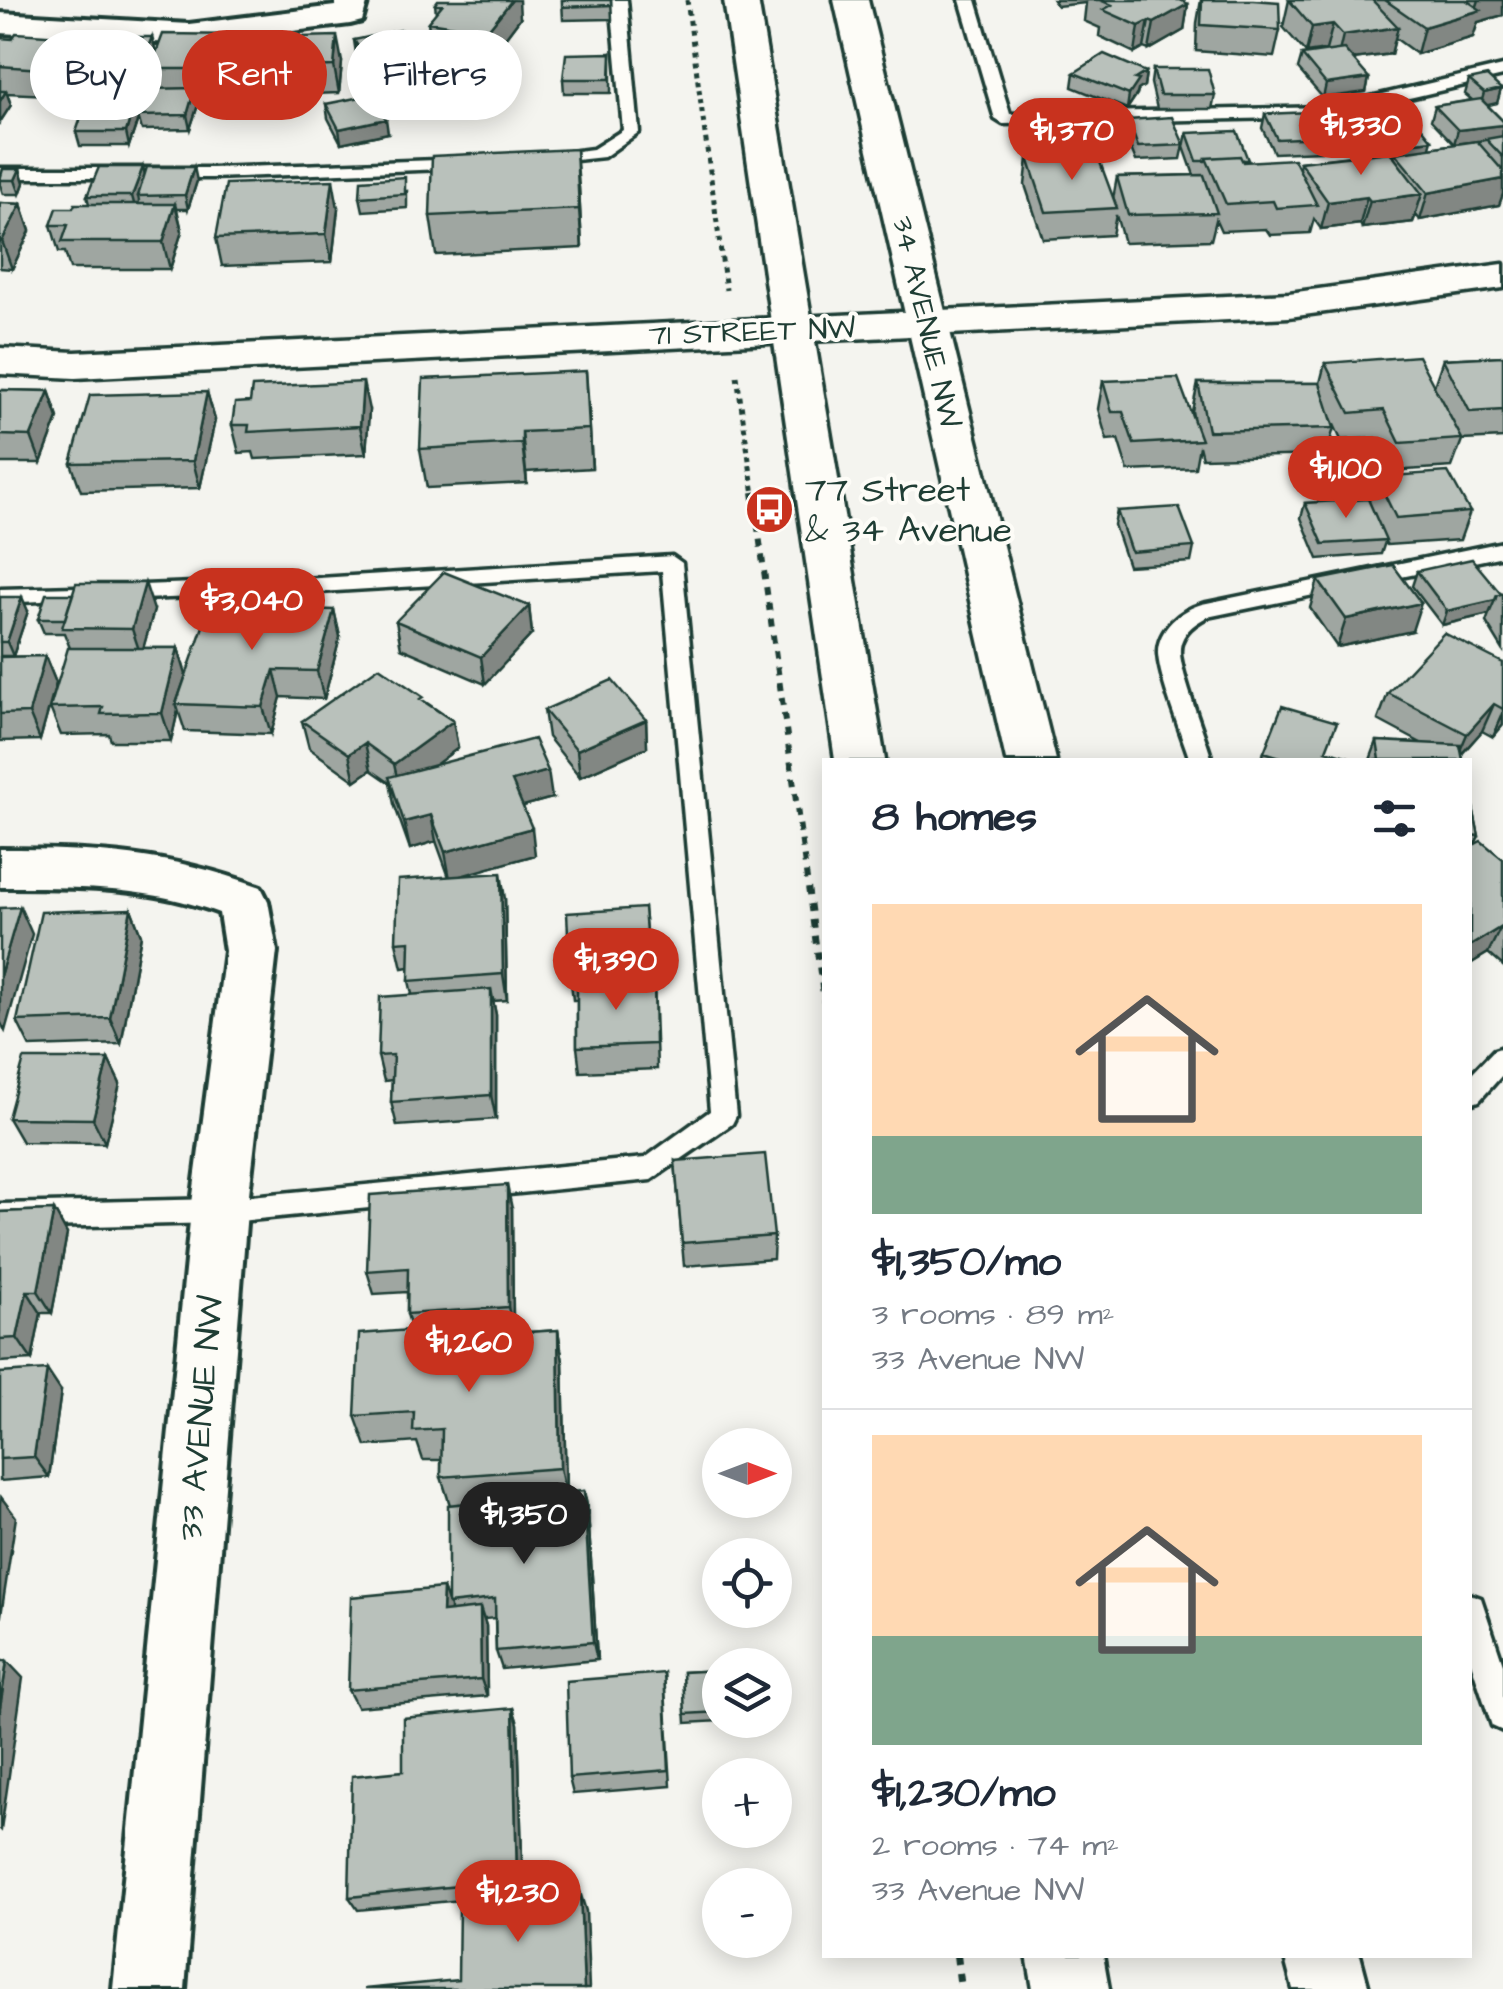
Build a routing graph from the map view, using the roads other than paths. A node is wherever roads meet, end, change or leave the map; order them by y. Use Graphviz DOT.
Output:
graph roads {
  1 [pos="620,0"];
  2 [pos="741,0"];
  3 [pos="850,0"];
  4 [pos="968,0"];
  5 [pos="351,7"];
  6 [pos="0,23"];
  7 [pos="1503,72"];
  8 [pos="526,162"];
  9 [pos="486,164"];
  10 [pos="0,173"];
  11 [pos="1503,276"];
  12 [pos="926,324"];
  13 [pos="793,331"];
  14 [pos="0,361"];
  15 [pos="1503,549"];
  16 [pos="0,596"];
  17 [pos="860,758"];
  18 [pos="1031,758"];
  19 [pos="1200,758"];
  20 [pos="0,868"];
  21 [pos="1503,1057"];
  22 [pos="1472,1092"];
  23 [pos="220,1211"];
  24 [pos="0,1216"];
  25 [pos="1472,1615"];
  26 [pos="1503,1715"];
  27 [pos="1066,1958"];
  28 [pos="1323,1958"];
  29 [pos="149,1989"];
  30 [pos="1071,1989"];
  31 [pos="1330,1989"];
  1 -- 8 [label="lane"];
  2 -- 13 [label="main road"];
  3 -- 12 [label="main road, 34 AVENUE NW"];
  4 -- 7 [label="lane"];
  5 -- 6 [label="street"];
  9 -- 10 [label="lane"];
  11 -- 12 [label="main road, 71 STREET NW"];
  12 -- 13 [label="main road, 71 STREET NW"];
  12 -- 18 [label="main road, 34 AVENUE NW"];
  13 -- 14 [label="main road, 71 STREET NW"];
  13 -- 17 [label="main road"];
  15 -- 19 [label="lane"];
  16 -- 23 [label="lane"];
  20 -- 23 [label="street, 33 AVENUE NW"];
  21 -- 22 [label="lane"];
  23 -- 24 [label="lane"];
  23 -- 29 [label="street, 33 AVENUE NW"];
  25 -- 26 [label="lane"];
  27 -- 30 [label="main road"];
  28 -- 31 [label="main road"];
}
